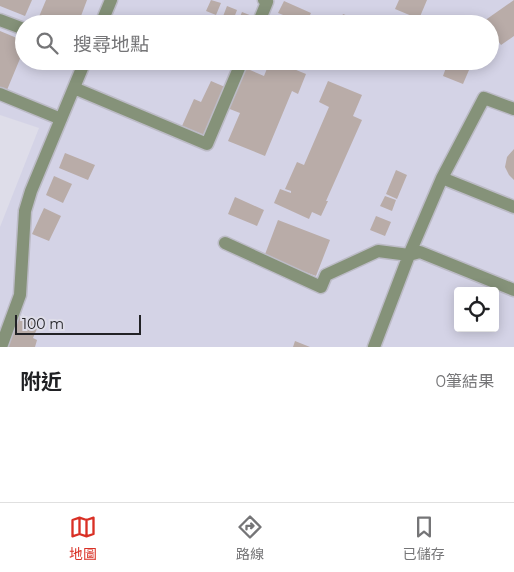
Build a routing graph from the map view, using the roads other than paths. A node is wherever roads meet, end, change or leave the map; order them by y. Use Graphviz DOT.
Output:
graph roads {
  1 [pos="111,0"];
  2 [pos="264,0"];
  3 [pos="105,15"];
  4 [pos="262,15"];
  5 [pos="0,20"];
  6 [pos="15,26"];
  7 [pos="81,70"];
  8 [pos="238,70"];
  9 [pos="74,88"];
  10 [pos="0,94"];
  11 [pos="514,109"];
  12 [pos="61,119"];
  13 [pos="442,178"];
  14 [pos="514,207"];
  15 [pos="225,243"];
  16 [pos="409,254"];
  17 [pos="514,290"];
  18 [pos="1,347"];
  19 [pos="374,347"];
  1 -- 3 [label="lane"];
  2 -- 4 [label="lane"];
  5 -- 6 [label="lane"];
  7 -- 9 [label="lane"];
  8 -- 9 [label="lane"];
  9 -- 12 [label="lane"];
  10 -- 12 [label="lane"];
  11 -- 13 [label="lane"];
  12 -- 18 [label="lane"];
  13 -- 14 [label="lane"];
  13 -- 16 [label="lane"];
  15 -- 16 [label="lane"];
  16 -- 17 [label="lane"];
  16 -- 19 [label="lane"];
}
